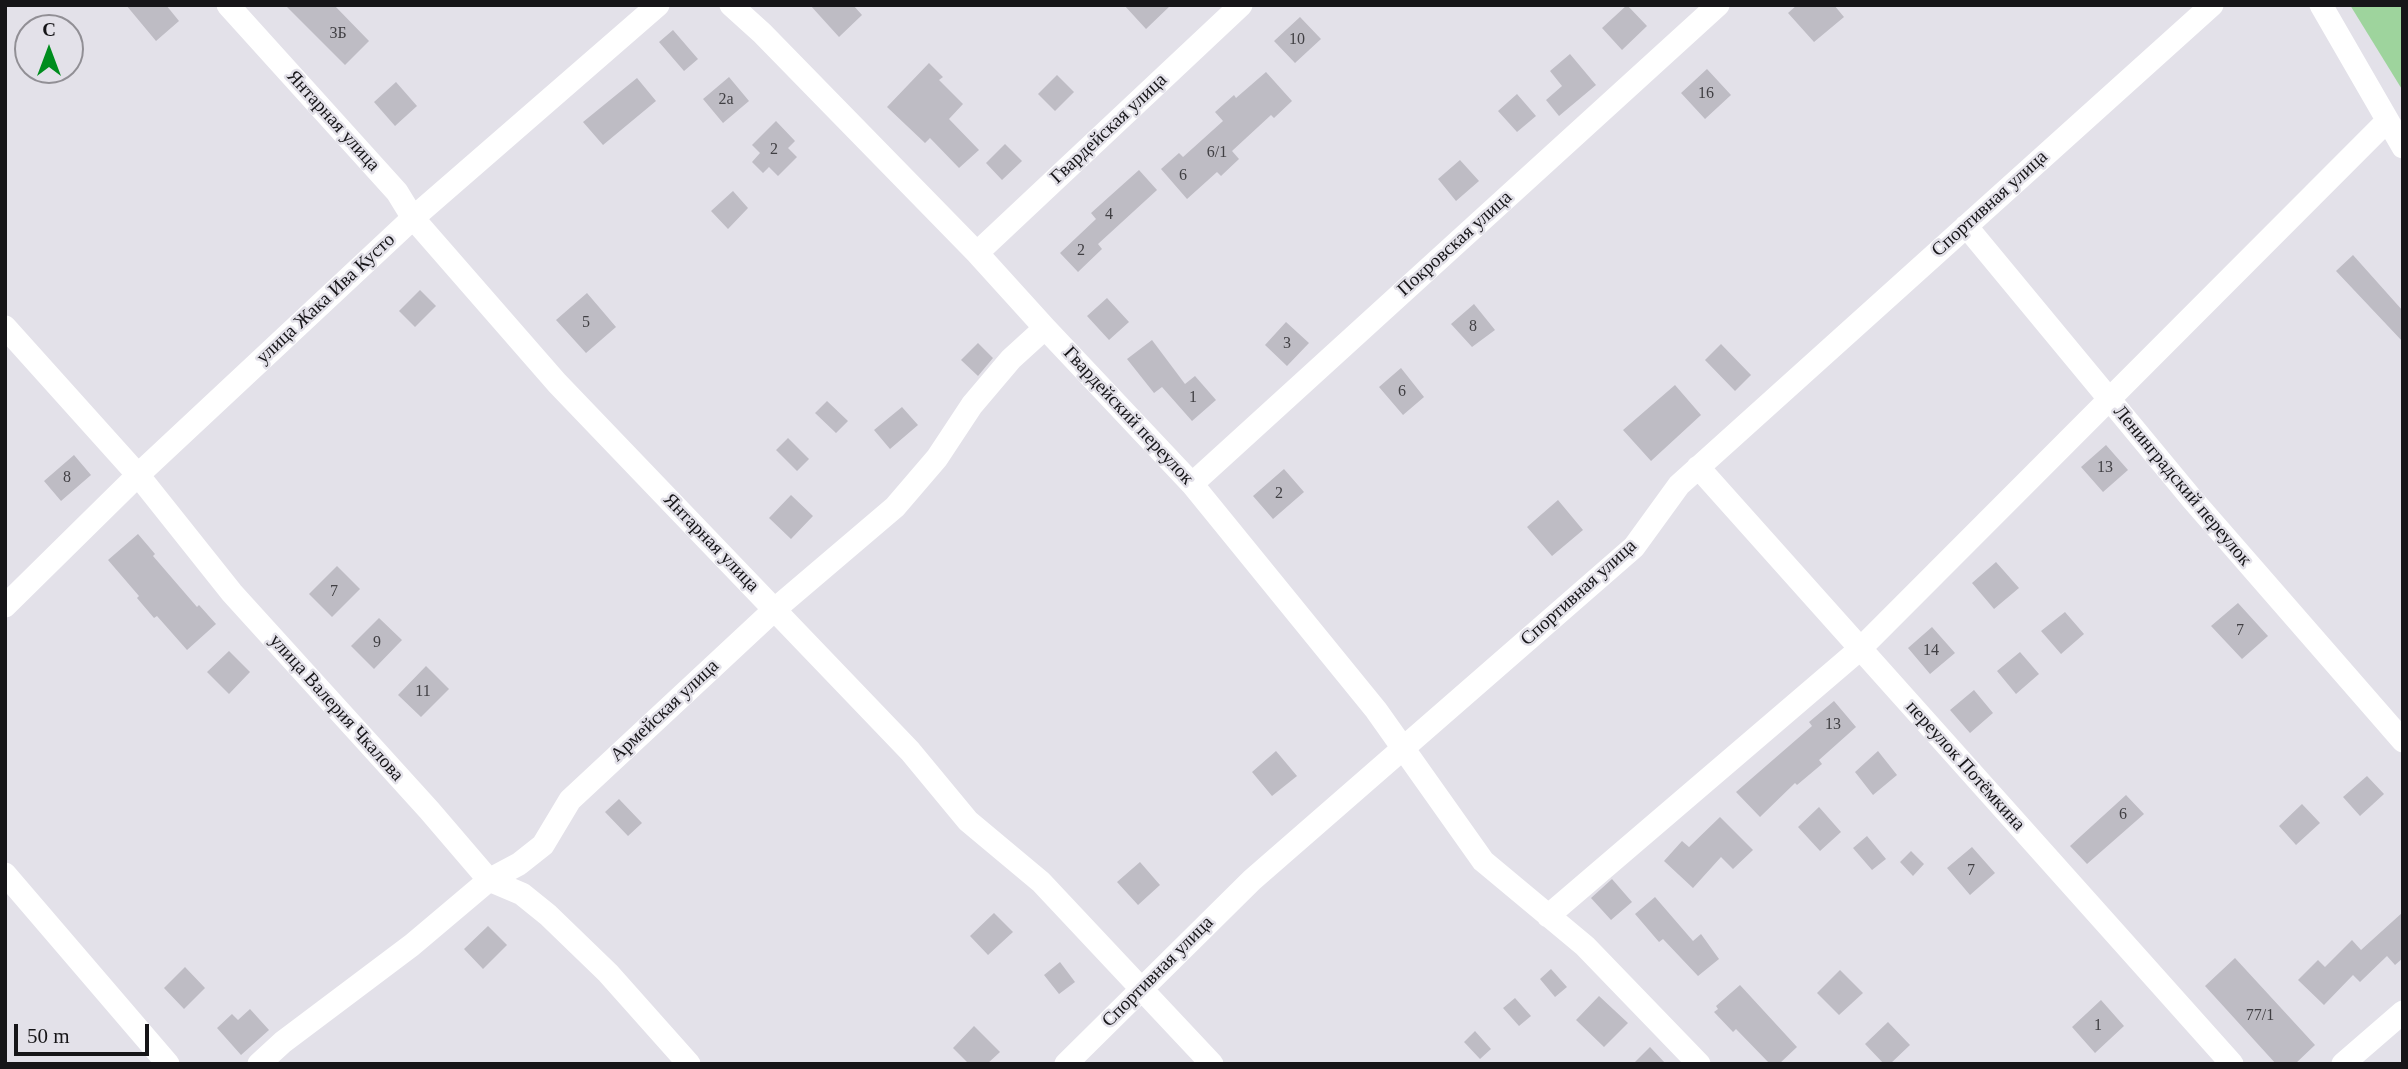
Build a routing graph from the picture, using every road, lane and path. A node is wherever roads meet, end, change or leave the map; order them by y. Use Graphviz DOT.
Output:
graph roads {
  1 [pos="228,5"];
  2 [pos="659,5"];
  3 [pos="731,5"];
  4 [pos="1241,5"];
  5 [pos="1718,5"];
  6 [pos="2212,5"];
  7 [pos="2321,5"];
  8 [pos="2387,121"];
  9 [pos="2403,147"];
  10 [pos="413,218"];
  11 [pos="1966,226"];
  12 [pos="977,253"];
  13 [pos="5,327"];
  14 [pos="1045,328"];
  15 [pos="2109,399"];
  16 [pos="1698,467"];
  17 [pos="138,475"];
  18 [pos="1192,484"];
  19 [pos="5,606"];
  20 [pos="774,610"];
  21 [pos="1860,649"];
  22 [pos="2403,741"];
  23 [pos="1403,748"];
  24 [pos="5,874"];
  25 [pos="488,880"];
  26 [pos="1548,916"];
  27 [pos="1141,987"];
  28 [pos="2403,1012"];
  29 [pos="169,1064"];
  30 [pos="259,1064"];
  31 [pos="689,1064"];
  32 [pos="1066,1064"];
  33 [pos="1212,1064"];
  34 [pos="1699,1064"];
  35 [pos="2232,1064"];
  36 [pos="2343,1064"];
  1 -- 10 [label="street, Янтарная улица"];
  2 -- 10 [label="street, улица Жака Ива Кусто"];
  3 -- 12 [label="street, Гвардейский переулок"];
  4 -- 12 [label="street, Гвардейская улица"];
  5 -- 18 [label="street, Покровская улица"];
  6 -- 11 [label="street, Спортивная улица"];
  7 -- 8 [label="street"];
  8 -- 9 [label="street"];
  8 -- 15 [label="street"];
  10 -- 17 [label="street, улица Жака Ива Кусто"];
  10 -- 20 [label="street, Янтарная улица"];
  11 -- 15 [label="street, Ленинградский переулок"];
  11 -- 16 [label="street, Спортивная улица"];
  12 -- 14 [label="street, Гвардейский переулок"];
  13 -- 17 [label="street, улица Валерия Чкалова"];
  14 -- 18 [label="street, Гвардейский переулок"];
  14 -- 20 [label="street, Армейская улица"];
  15 -- 21 [label="street"];
  15 -- 22 [label="street, Ленинградский переулок"];
  16 -- 21 [label="street, переулок Потёмкина"];
  16 -- 23 [label="street, Спортивная улица"];
  17 -- 19 [label="street, улица Жака Ива Кусто"];
  17 -- 25 [label="street, улица Валерия Чкалова"];
  18 -- 23 [label="street, Гвардейский переулок"];
  20 -- 25 [label="street, Армейская улица"];
  20 -- 27 [label="street, Янтарная улица"];
  21 -- 26 [label="street"];
  21 -- 35 [label="street, переулок Потёмкина"];
  23 -- 26 [label="street, Гвардейский переулок"];
  23 -- 27 [label="street, Спортивная улица"];
  24 -- 29 [label="street"];
  25 -- 30 [label="street, Армейская улица"];
  25 -- 31 [label="street, улица Валерия Чкалова"];
  26 -- 34 [label="street, Гвардейский переулок"];
  27 -- 32 [label="street, Спортивная улица"];
  27 -- 33 [label="street, Янтарная улица"];
  28 -- 36 [label="street"];
}
